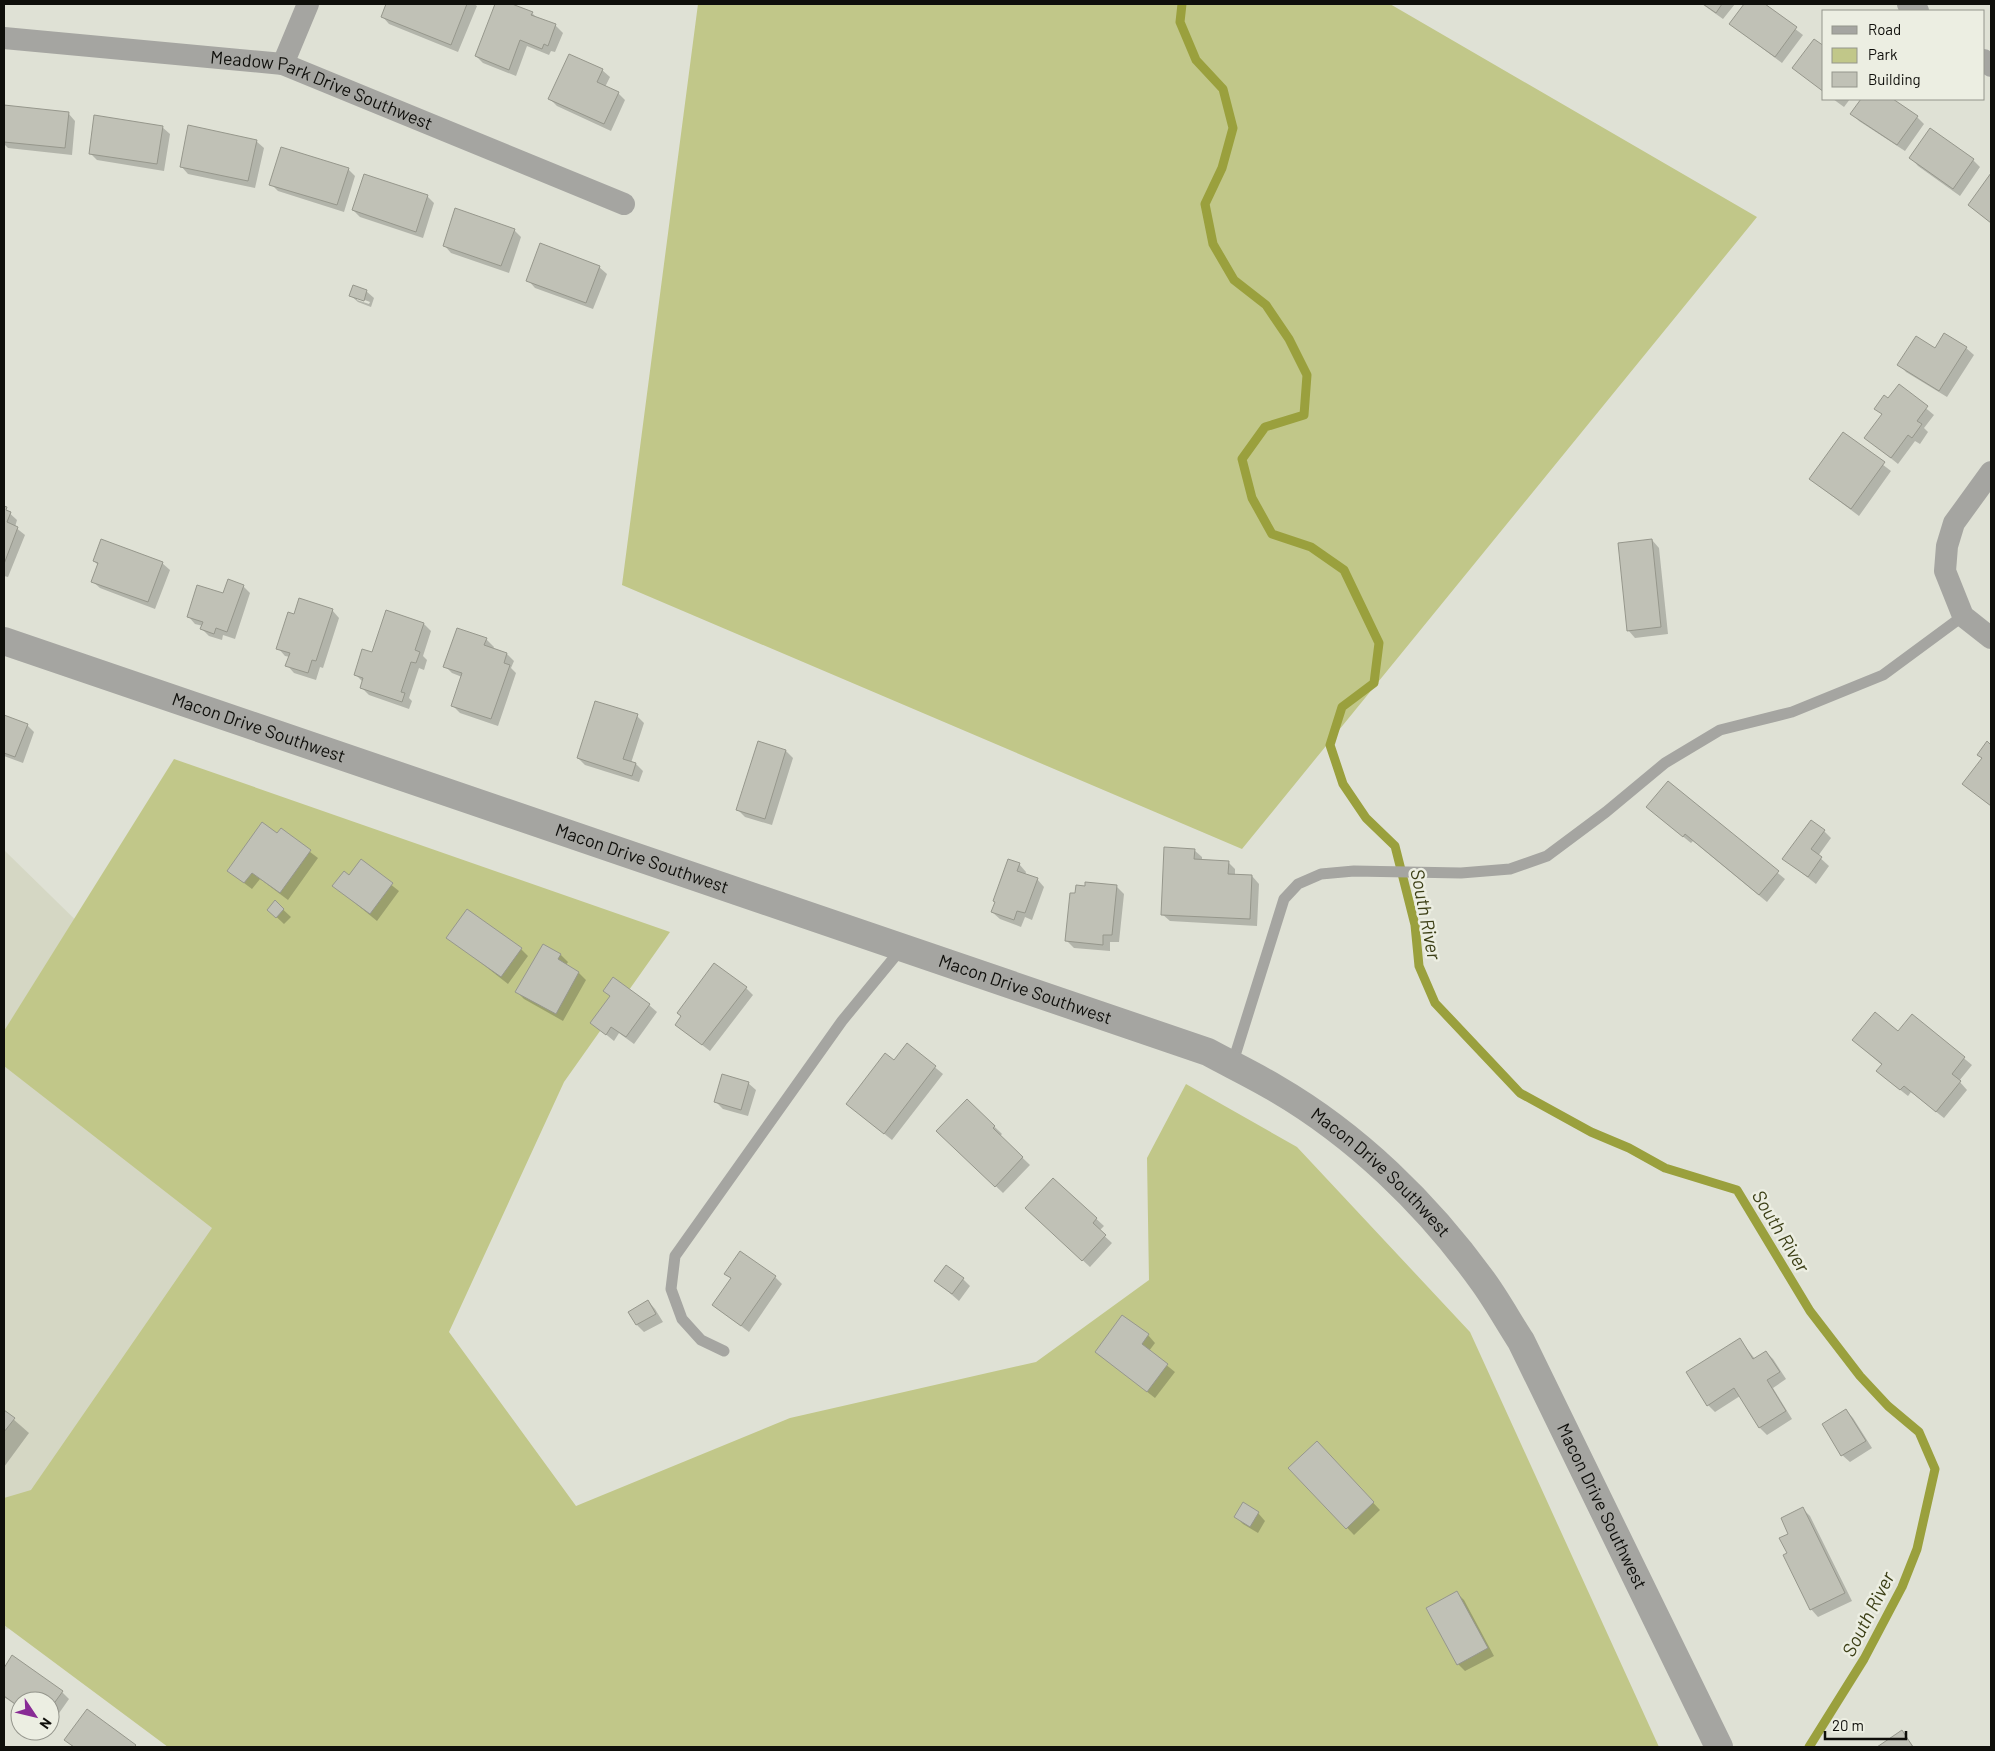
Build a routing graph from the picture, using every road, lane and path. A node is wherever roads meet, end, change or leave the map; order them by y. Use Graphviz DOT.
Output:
graph roads {
  1 [pos="308,4"];
  2 [pos="4,38"];
  3 [pos="283,64"];
  4 [pos="624,204"];
  5 [pos="1991,472"];
  6 [pos="1963,616"];
  7 [pos="1991,638"];
  8 [pos="4,641"];
  9 [pos="902,948"];
  10 [pos="1232,1065"];
  11 [pos="724,1351"];
  12 [pos="1719,1747"];
  1 -- 3 [label="street"];
  2 -- 3 [label="street, Meadow Park Drive Southwest"];
  3 -- 4 [label="street, Meadow Park Drive Southwest"];
  5 -- 6 [label="street"];
  6 -- 7 [label="street"];
  6 -- 10 [label="lane"];
  8 -- 9 [label="street, Macon Drive Southwest"];
  9 -- 10 [label="street, Macon Drive Southwest"];
  9 -- 11 [label="lane"];
  10 -- 12 [label="street, Macon Drive Southwest"];
}
